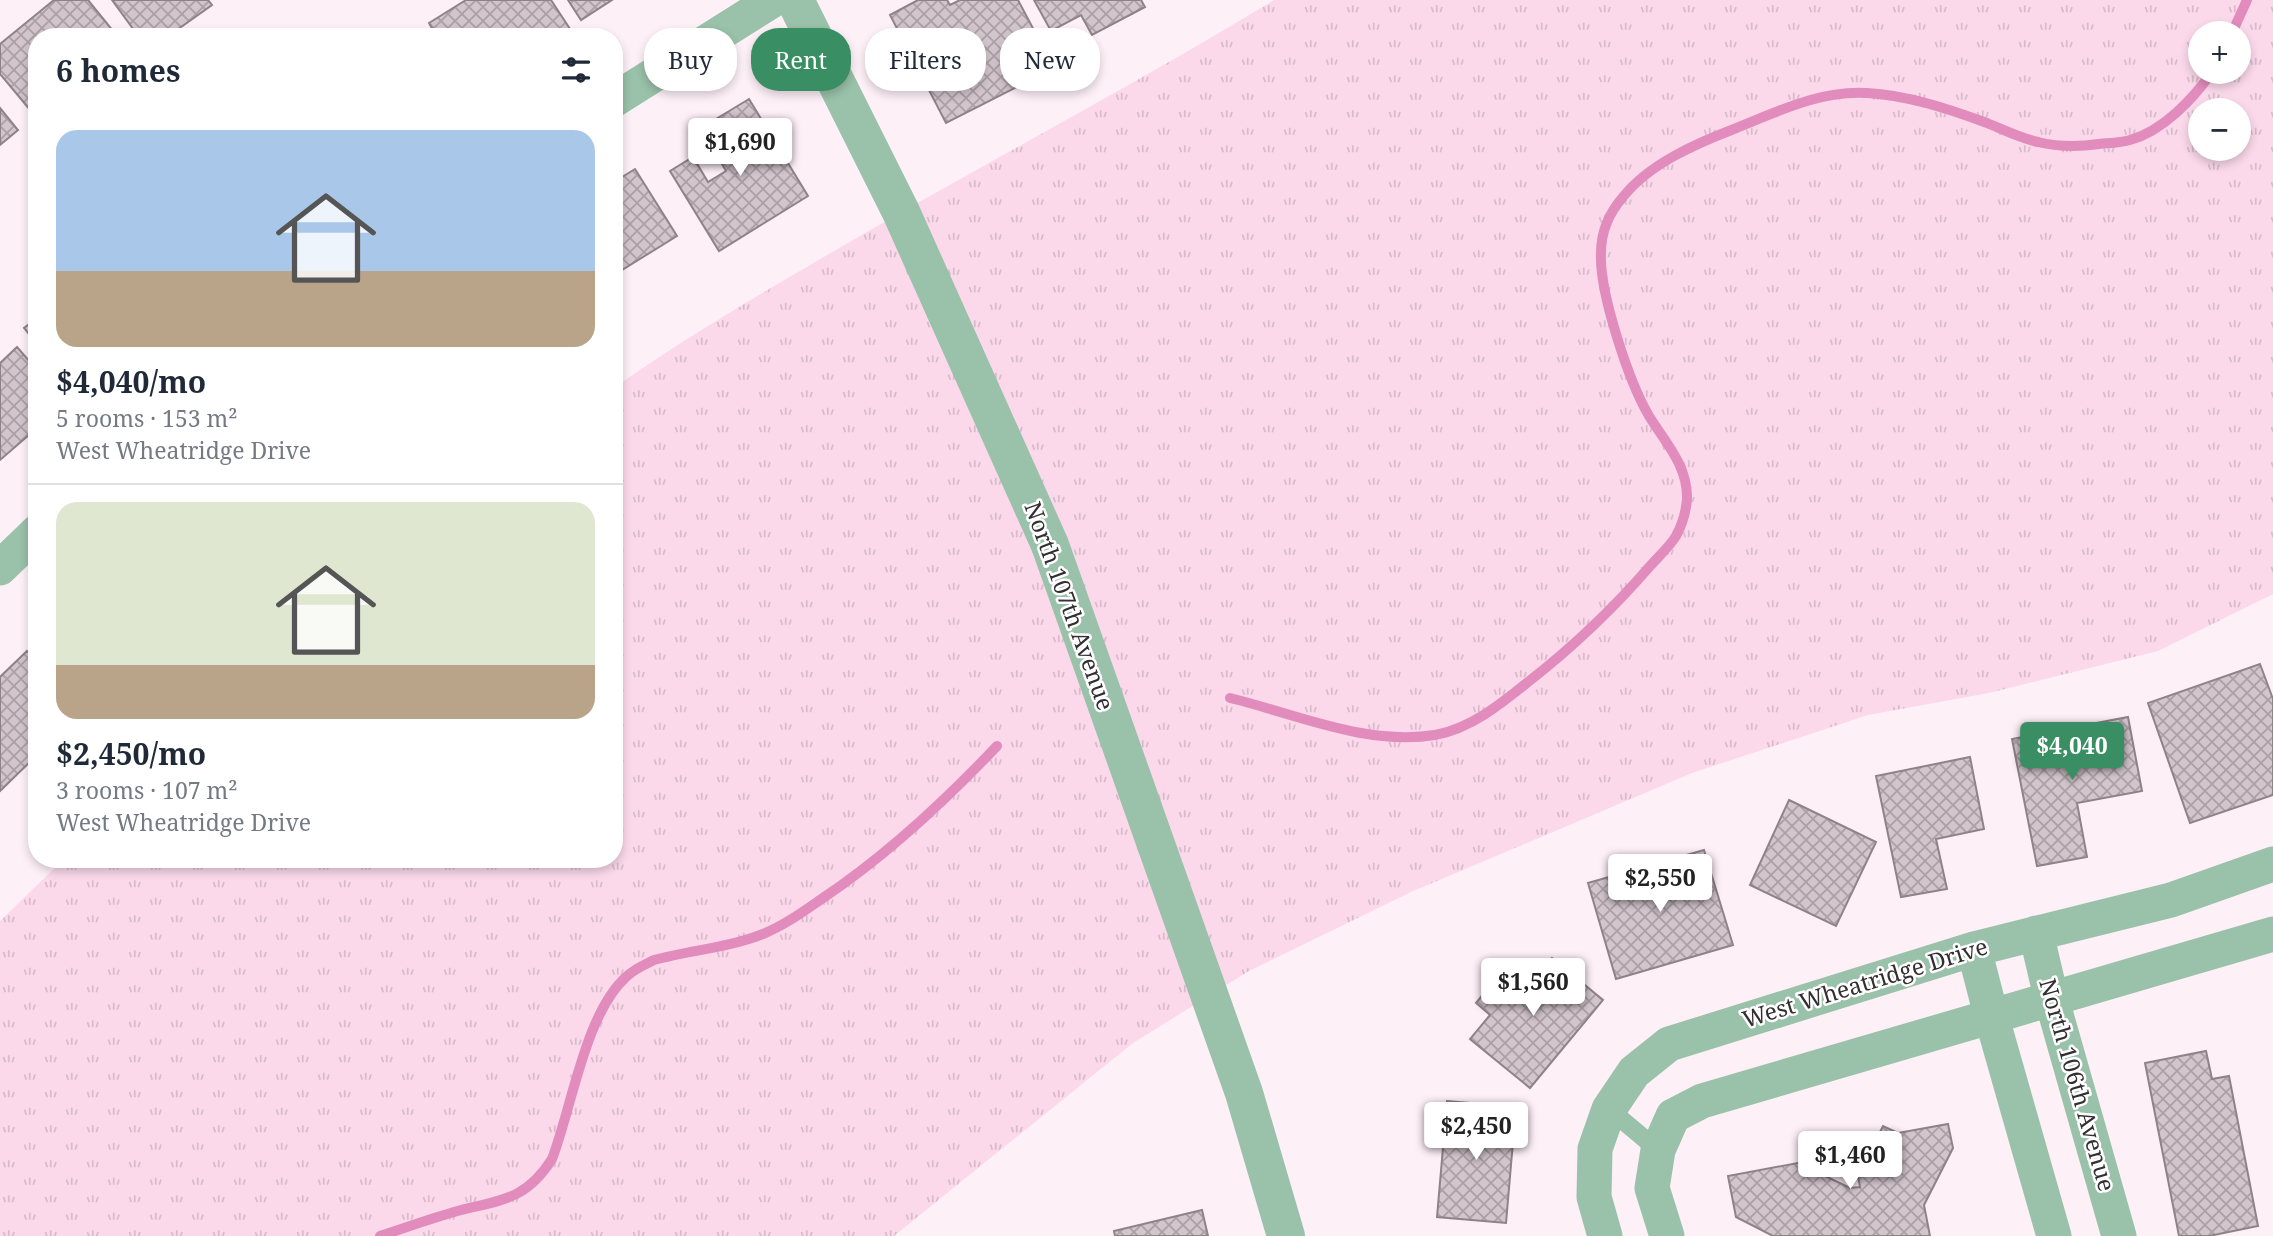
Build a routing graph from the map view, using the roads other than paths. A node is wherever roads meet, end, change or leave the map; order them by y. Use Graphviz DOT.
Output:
graph roads {
  1 [pos="774,0"];
  2 [pos="795,0"];
  3 [pos="623,94"];
  4 [pos="28,541"];
  5 [pos="0,568"];
  6 [pos="2273,864"];
  7 [pos="2036,933"];
  8 [pos="2273,934"];
  9 [pos="1974,949"];
  10 [pos="2051,997"];
  11 [pos="1991,1015"];
  12 [pos="1609,1109"];
  13 [pos="1658,1150"];
  14 [pos="1286,1236"];
  15 [pos="1605,1236"];
  16 [pos="1667,1236"];
  17 [pos="2054,1236"];
  18 [pos="2119,1236"];
  1 -- 3 [label="street"];
  2 -- 14 [label="street, North 107th Avenue"];
  4 -- 5 [label="street"];
  6 -- 7 [label="street, West Wheatridge Drive"];
  7 -- 9 [label="street, West Wheatridge Drive"];
  7 -- 10 [label="street, North 106th Avenue"];
  8 -- 10 [label="street"];
  9 -- 11 [label="street"];
  9 -- 12 [label="street, West Wheatridge Drive"];
  10 -- 11 [label="street"];
  10 -- 18 [label="street, North 106th Avenue"];
  11 -- 13 [label="street"];
  11 -- 17 [label="street"];
  12 -- 13 [label="lane"];
  12 -- 15 [label="street, West Wheatridge Drive"];
  13 -- 16 [label="street"];
}
